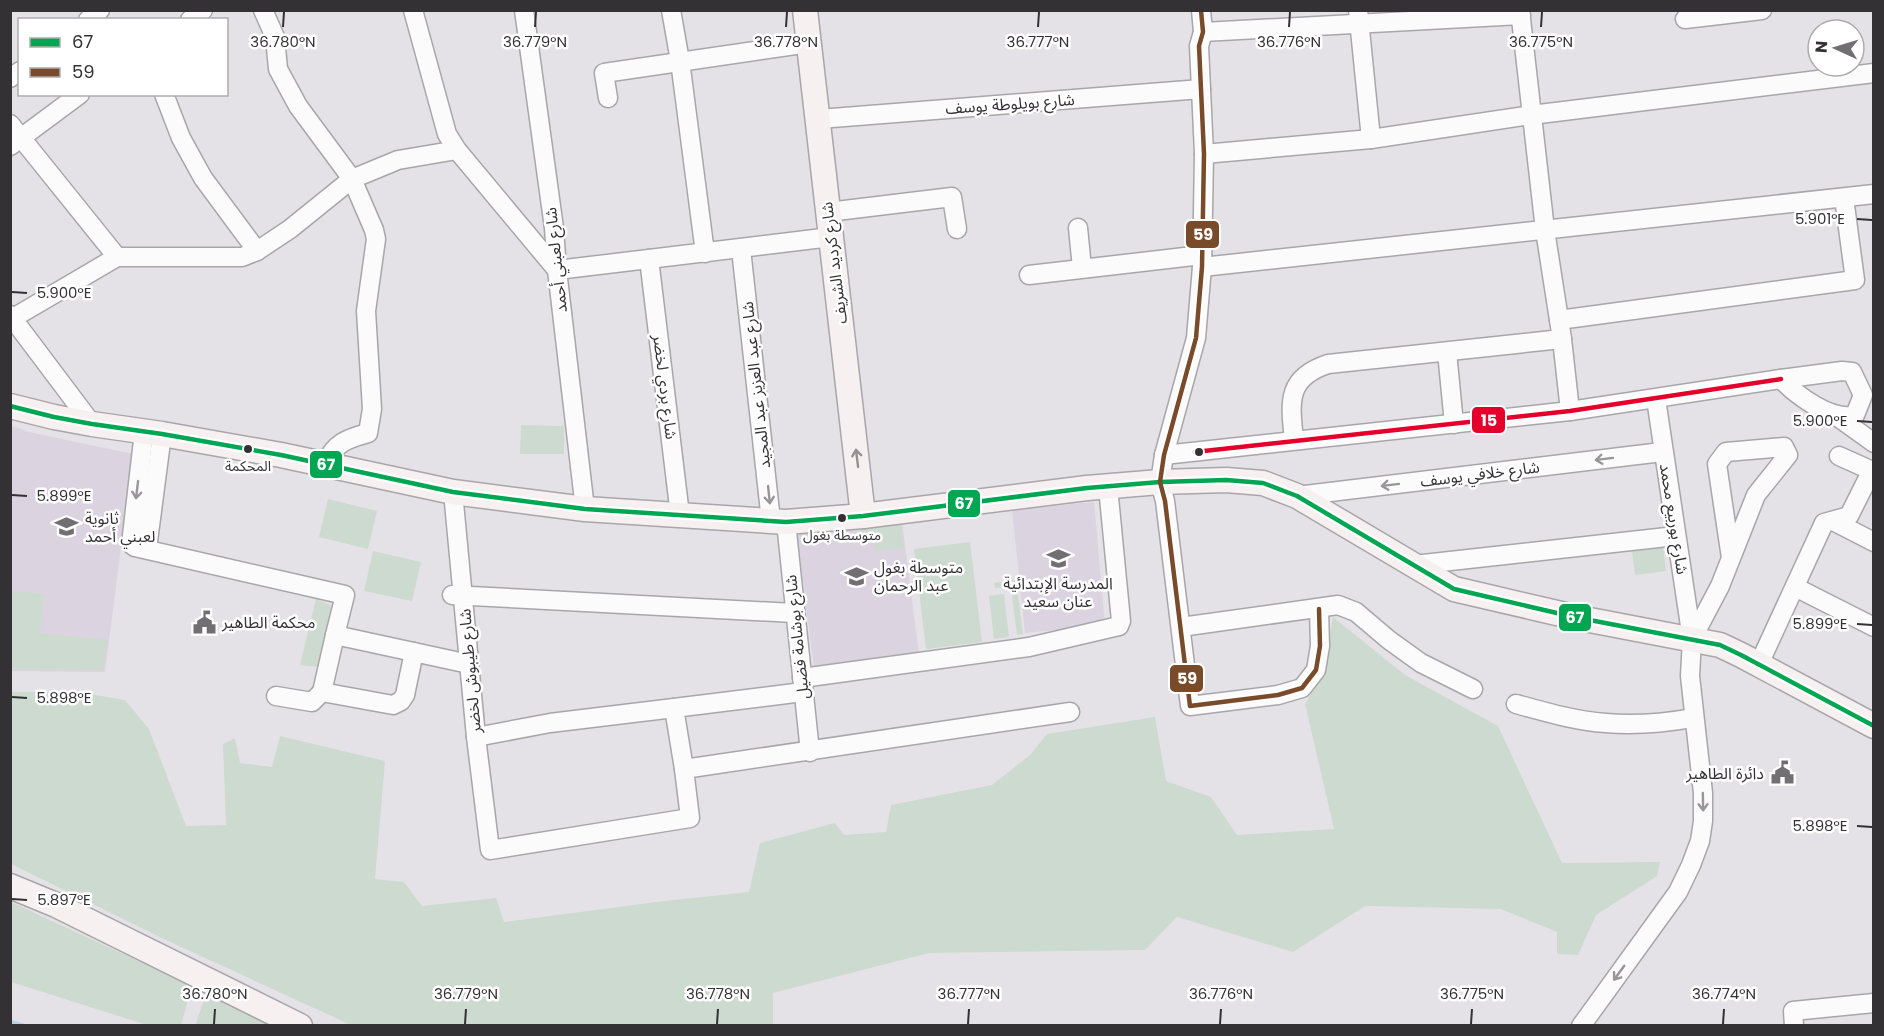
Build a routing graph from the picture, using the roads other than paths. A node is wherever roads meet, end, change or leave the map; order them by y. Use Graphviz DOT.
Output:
graph roads {
  1 [pos="263,10"];
  2 [pos="413,10"];
  3 [pos="524,10"];
  4 [pos="671,10"];
  5 [pos="805,10"];
  6 [pos="1201,10"];
  7 [pos="1762,10"];
  8 [pos="1521,13"];
  9 [pos="1358,18"];
  10 [pos="1685,19"];
  11 [pos="1203,32"];
  12 [pos="809,43"];
  13 [pos="680,60"];
  14 [pos="1874,72"];
  15 [pos="1201,89"];
  16 [pos="77,96"];
  17 [pos="166,96"];
  18 [pos="608,98"];
  19 [pos="1531,115"];
  20 [pos="819,119"];
  21 [pos="14,136"];
  22 [pos="1371,139"];
  23 [pos="457,150"];
  24 [pos="1204,154"];
  25 [pos="352,179"];
  26 [pos="1874,194"];
  27 [pos="1844,198"];
  28 [pos="828,212"];
  29 [pos="1078,228"];
  30 [pos="957,229"];
  31 [pos="1545,230"];
  32 [pos="831,237"];
  33 [pos="741,249"];
  34 [pos="257,251"];
  35 [pos="705,253"];
  36 [pos="117,257"];
  37 [pos="649,260"];
  38 [pos="1202,261"];
  39 [pos="1082,268"];
  40 [pos="557,270"];
  41 [pos="1029,275"];
  42 [pos="11,317"];
  43 [pos="1559,320"];
  44 [pos="1562,339"];
  45 [pos="1447,352"];
  46 [pos="1781,379"];
  47 [pos="67,390"];
  48 [pos="1868,395"];
  49 [pos="1656,399"];
  50 [pos="10,406"];
  51 [pos="1570,411"];
  52 [pos="1835,415"];
  53 [pos="54,417"];
  54 [pos="92,424"];
  55 [pos="1454,424"];
  56 [pos="153,433"];
  57 [pos="1294,440"];
  58 [pos="1874,443"];
  59 [pos="1662,452"];
  60 [pos="1164,456"];
  61 [pos="1839,456"];
  62 [pos="325,464"];
  63 [pos="1160,482"];
  64 [pos="1108,487"];
  65 [pos="453,492"];
  66 [pos="1297,496"];
  67 [pos="585,509"];
  68 [pos="680,515"];
  69 [pos="863,516"];
  70 [pos="779,521"];
  71 [pos="1833,521"];
  72 [pos="1676,536"];
  73 [pos="1874,542"];
  74 [pos="1731,558"];
  75 [pos="1414,565"];
  76 [pos="1720,586"];
  77 [pos="1795,587"];
  78 [pos="1685,591"];
  79 [pos="458,595"];
  80 [pos="1319,609"];
  81 [pos="795,613"];
  82 [pos="1180,627"];
  83 [pos="1874,627"];
  84 [pos="335,635"];
  85 [pos="1692,639"];
  86 [pos="414,652"];
  87 [pos="469,664"];
  88 [pos="1759,664"];
  89 [pos="802,685"];
  90 [pos="1473,689"];
  91 [pos="322,692"];
  92 [pos="276,696"];
  93 [pos="1516,704"];
  94 [pos="674,708"];
  95 [pos="1070,712"];
  96 [pos="1693,718"];
  97 [pos="1874,726"];
  98 [pos="476,736"];
  99 [pos="810,752"];
  100 [pos="684,770"];
  101 [pos="10,886"];
  102 [pos="1874,1003"];
  103 [pos="1794,1018"];
  104 [pos="300,1026"];
  105 [pos="1581,1026"];
  1 -- 25 [label="street"];
  2 -- 23 [label="street"];
  3 -- 40 [label="street, شارع لعبني أحمد"];
  4 -- 13 [label="street"];
  5 -- 12 [label="main road, شارع كرديد الشريف"];
  6 -- 11 [label="street"];
  7 -- 10 [label="street"];
  8 -- 9 [label="street"];
  8 -- 19 [label="street"];
  9 -- 11 [label="street"];
  9 -- 22 [label="street"];
  11 -- 15 [label="street"];
  12 -- 13 [label="street"];
  12 -- 20 [label="main road, شارع كرديد الشريف"];
  13 -- 18 [label="street"];
  13 -- 35 [label="street"];
  14 -- 19 [label="street"];
  15 -- 20 [label="street, شارع بويلوطة يوسف"];
  15 -- 24 [label="street"];
  16 -- 21 [label="street"];
  17 -- 34 [label="street"];
  19 -- 22 [label="street"];
  19 -- 31 [label="street"];
  20 -- 28 [label="main road, شارع كرديد الشريف"];
  21 -- 36 [label="street"];
  22 -- 24 [label="street"];
  23 -- 25 [label="street"];
  23 -- 40 [label="street"];
  24 -- 38 [label="street"];
  25 -- 34 [label="street"];
  25 -- 62 [label="street"];
  26 -- 27 [label="street"];
  27 -- 31 [label="street"];
  27 -- 43 [label="street"];
  28 -- 30 [label="street"];
  28 -- 32 [label="main road, شارع كرديد الشريف"];
  29 -- 39 [label="street"];
  31 -- 38 [label="street"];
  31 -- 43 [label="street"];
  32 -- 33 [label="street"];
  69 -- 32 [label="main road, شارع كرديد الشريف, one-way"];
  33 -- 35 [label="street"];
  33 -- 70 [label="street, شارع عبد العزيز عبد المجيد, one-way"];
  34 -- 36 [label="street"];
  35 -- 37 [label="street"];
  36 -- 42 [label="street"];
  37 -- 40 [label="street"];
  37 -- 68 [label="street, شارع بردي لخضر"];
  38 -- 39 [label="street"];
  38 -- 60 [label="street"];
  39 -- 41 [label="street"];
  40 -- 67 [label="street, شارع لعبني أحمد"];
  42 -- 47 [label="street"];
  43 -- 44 [label="street"];
  44 -- 45 [label="street"];
  44 -- 51 [label="street"];
  45 -- 55 [label="street"];
  45 -- 57 [label="street"];
  46 -- 48 [label="street"];
  46 -- 49 [label="street"];
  46 -- 52 [label="street"];
  47 -- 53 [label="street"];
  47 -- 54 [label="street"];
  48 -- 52 [label="street"];
  49 -- 51 [label="street"];
  49 -- 59 [label="street, شارع بوربيع محمد"];
  50 -- 53 [label="main road"];
  51 -- 55 [label="street"];
  52 -- 58 [label="street"];
  53 -- 54 [label="main road"];
  54 -- 56 [label="main road"];
  55 -- 57 [label="street"];
  56 -- 62 [label="main road"];
  56 -- 84 [label="street"];
  57 -- 60 [label="street"];
  59 -- 66 [label="street, شارع خلافي يوسف, one-way"];
  59 -- 72 [label="street, شارع بوربيع محمد"];
  60 -- 63 [label="street"];
  61 -- 71 [label="street"];
  62 -- 65 [label="main road"];
  63 -- 64 [label="main road"];
  63 -- 66 [label="main road"];
  63 -- 82 [label="street"];
  64 -- 69 [label="main road"];
  64 -- 89 [label="street"];
  65 -- 67 [label="main road"];
  65 -- 79 [label="street, شارع طيبوش لخضر"];
  66 -- 75 [label="main road"];
  67 -- 68 [label="main road"];
  68 -- 70 [label="main road"];
  69 -- 70 [label="main road"];
  70 -- 81 [label="street, شارع بوشامة فضيل"];
  71 -- 73 [label="street"];
  71 -- 77 [label="street"];
  72 -- 75 [label="street"];
  72 -- 78 [label="street, شارع بوربيع محمد"];
  74 -- 74 [label="street"];
  74 -- 76 [label="street"];
  75 -- 85 [label="main road"];
  76 -- 78 [label="street"];
  76 -- 85 [label="street"];
  77 -- 83 [label="street"];
  77 -- 88 [label="street"];
  78 -- 85 [label="street, شارع بوربيع محمد"];
  79 -- 81 [label="street"];
  79 -- 87 [label="street, شارع طيبوش لخضر"];
  80 -- 82 [label="street"];
  80 -- 82 [label="street"];
  80 -- 90 [label="street"];
  81 -- 89 [label="street, شارع بوشامة فضيل"];
  84 -- 86 [label="street"];
  84 -- 91 [label="street"];
  85 -- 88 [label="main road"];
  85 -- 96 [label="street"];
  86 -- 87 [label="street"];
  86 -- 91 [label="street"];
  87 -- 98 [label="street, شارع طيبوش لخضر"];
  88 -- 97 [label="main road"];
  89 -- 94 [label="street"];
  89 -- 99 [label="street, شارع بوشامة فضيل"];
  91 -- 92 [label="street"];
  93 -- 96 [label="street"];
  94 -- 98 [label="street"];
  94 -- 100 [label="street"];
  95 -- 99 [label="street"];
  96 -- 105 [label="street, one-way"];
  98 -- 100 [label="street, شارع طيبوش لخضر"];
  99 -- 100 [label="street"];
  101 -- 104 [label="main road"];
  102 -- 103 [label="street"];
}
